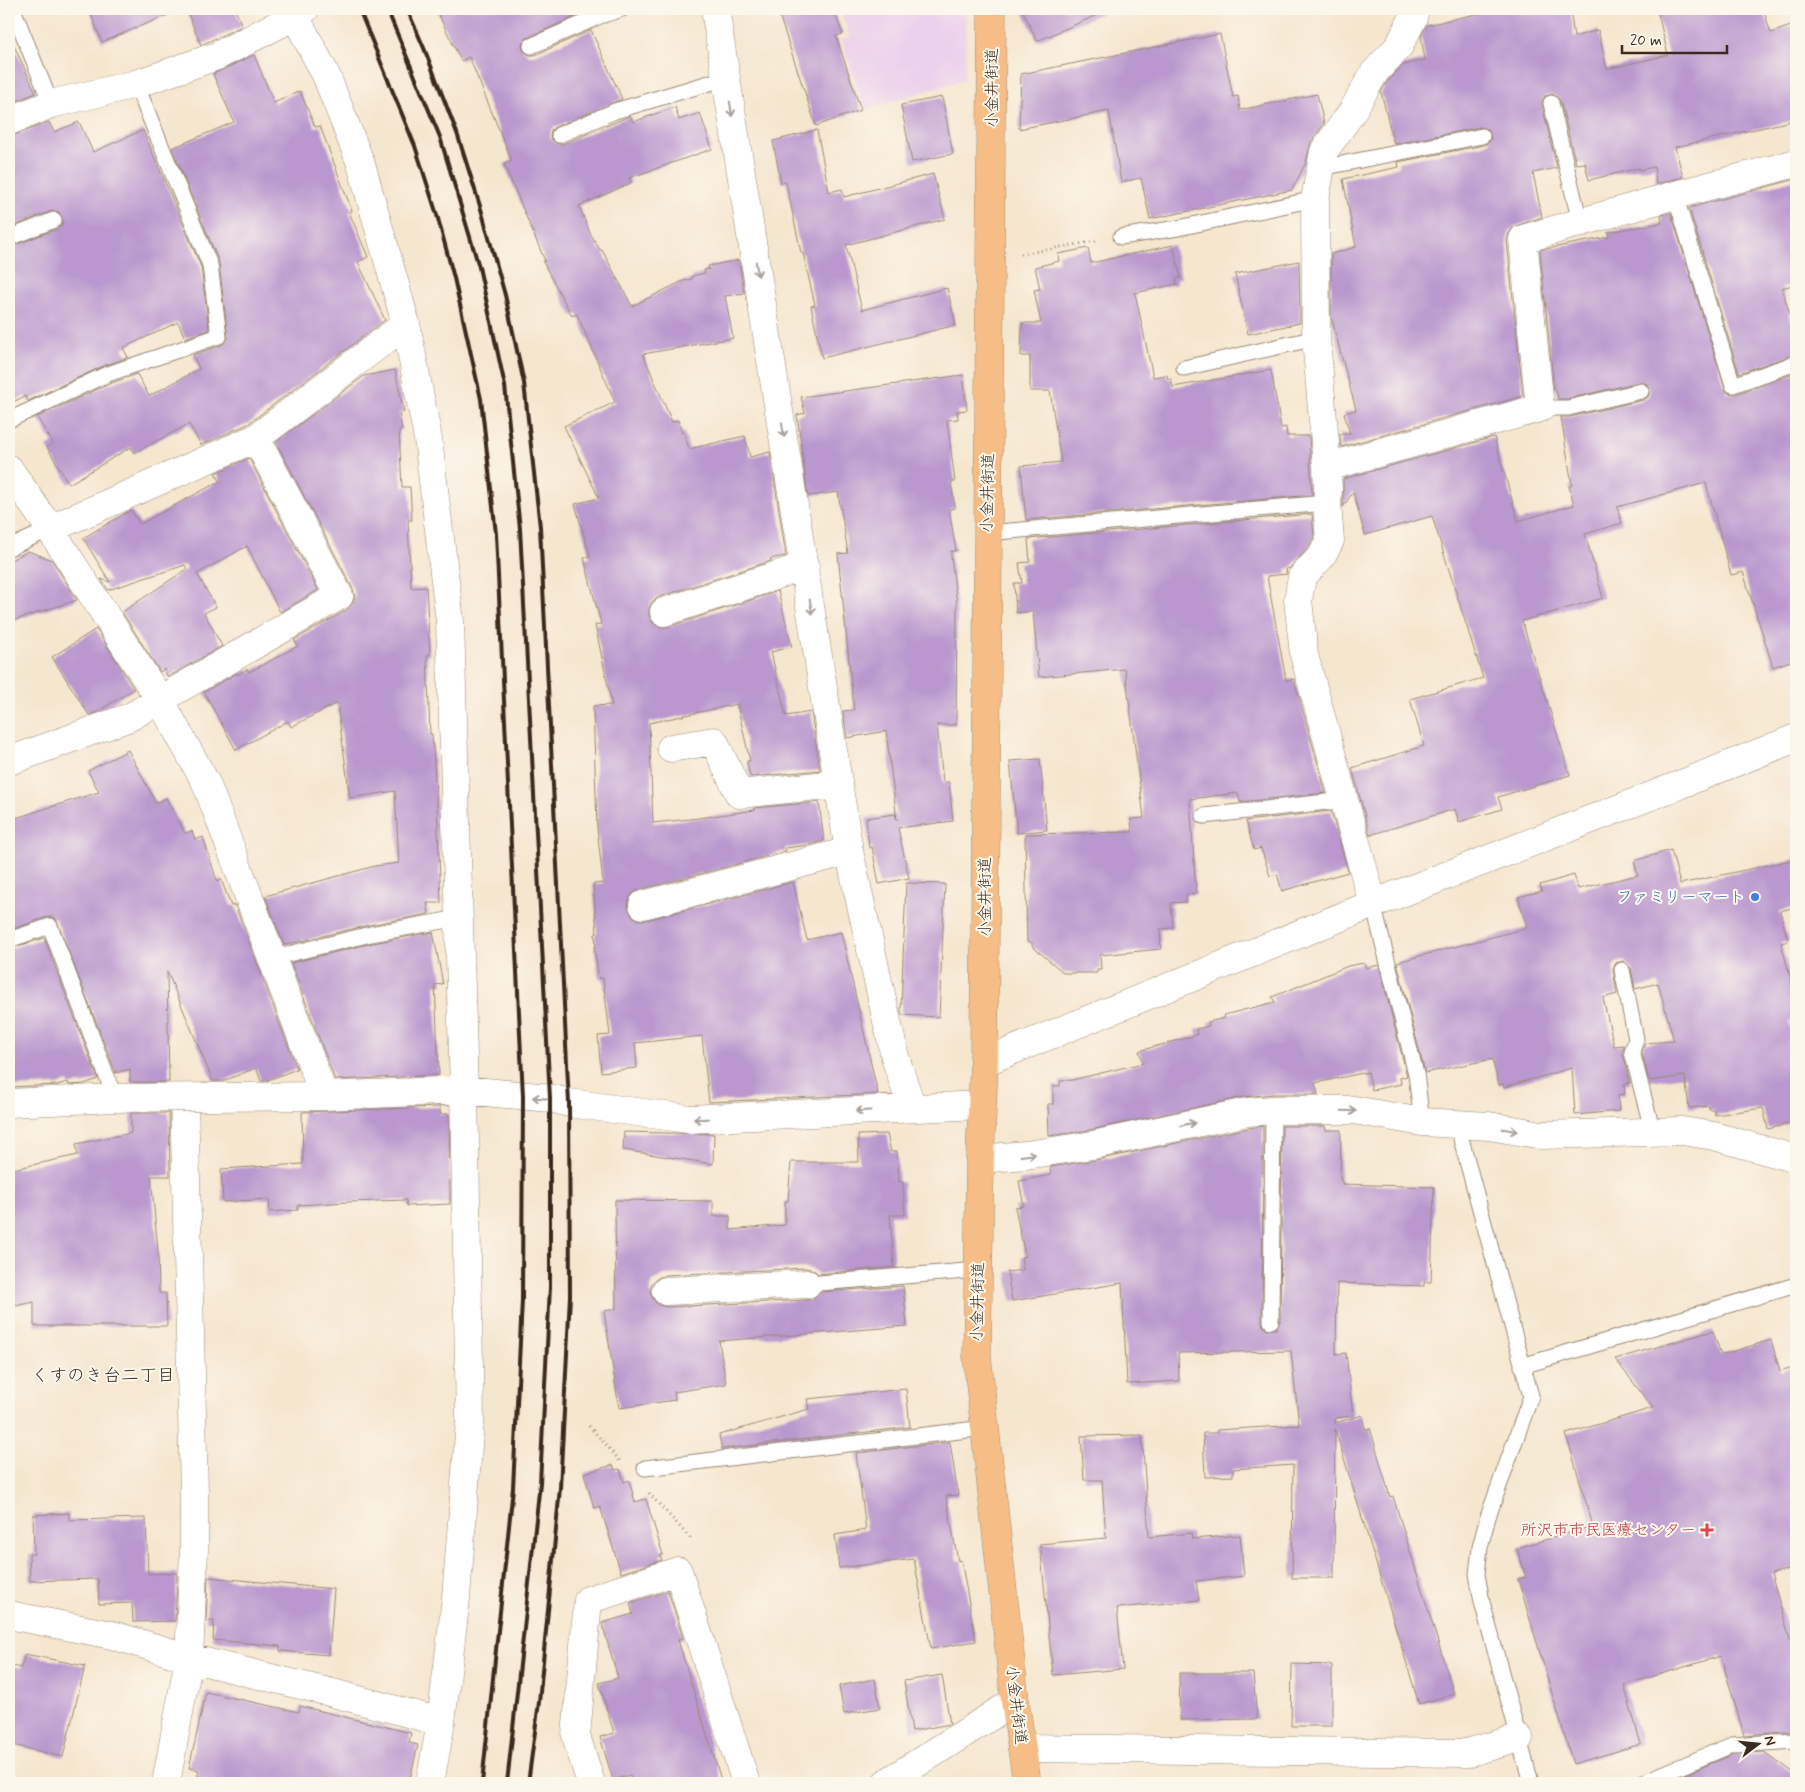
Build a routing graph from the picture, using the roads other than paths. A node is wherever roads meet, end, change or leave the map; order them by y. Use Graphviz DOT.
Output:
graph roads {
  1 [pos="13,9"];
  2 [pos="622,9"];
  3 [pos="715,9"];
  4 [pos="992,9"];
  5 [pos="1415,9"];
  6 [pos="300,12"];
  7 [pos="531,46"];
  8 [pos="726,78"];
  9 [pos="136,84"];
  10 [pos="1550,103"];
  11 [pos="51,104"];
  12 [pos="9,121"];
  13 [pos="559,135"];
  14 [pos="1482,136"];
  15 [pos="1796,163"];
  16 [pos="1321,168"];
  17 [pos="1675,194"];
  18 [pos="1315,199"];
  19 [pos="54,220"];
  20 [pos="1580,222"];
  21 [pos="1121,237"];
  22 [pos="9,238"];
  23 [pos="406,324"];
  24 [pos="1316,338"];
  25 [pos="1796,363"];
  26 [pos="1184,368"];
  27 [pos="1641,391"];
  28 [pos="1540,408"];
  29 [pos="9,420"];
  30 [pos="256,438"];
  31 [pos="1327,467"];
  32 [pos="9,469"];
  33 [pos="1327,503"];
  34 [pos="50,529"];
  35 [pos="987,533"];
  36 [pos="9,548"];
  37 [pos="805,566"];
  38 [pos="664,612"];
  39 [pos="160,700"];
  40 [pos="1796,738"];
  41 [pos="671,748"];
  42 [pos="9,761"];
  43 [pos="838,784"];
  44 [pos="1344,800"];
  45 [pos="1204,816"];
  46 [pos="849,851"];
  47 [pos="1373,904"];
  48 [pos="643,905"];
  49 [pos="459,918"];
  50 [pos="9,940"];
  51 [pos="272,958"];
  52 [pos="1622,970"];
  53 [pos="984,1062"];
  54 [pos="464,1090"];
  55 [pos="324,1096"];
  56 [pos="115,1098"];
  57 [pos="184,1098"];
  58 [pos="9,1103"];
  59 [pos="981,1105"];
  60 [pos="912,1108"];
  61 [pos="1274,1110"];
  62 [pos="1422,1122"];
  63 [pos="1457,1124"];
  64 [pos="1653,1133"];
  65 [pos="980,1159"];
  66 [pos="1796,1159"];
  67 [pos="978,1270"];
  68 [pos="807,1284"];
  69 [pos="1796,1285"];
  70 [pos="666,1291"];
  71 [pos="1272,1321"];
  72 [pos="1522,1366"];
  73 [pos="985,1428"];
  74 [pos="645,1468"];
  75 [pos="9,1614"];
  76 [pos="189,1658"];
  77 [pos="1015,1702"];
  78 [pos="441,1722"];
  79 [pos="1519,1738"];
  80 [pos="1796,1741"];
  81 [pos="1022,1748"];
  82 [pos="166,1783"];
  83 [pos="430,1783"];
  84 [pos="591,1783"];
  85 [pos="746,1783"];
  86 [pos="886,1783"];
  87 [pos="1027,1783"];
  88 [pos="1532,1783"];
  89 [pos="1641,1783"];
  1 -- 11 [label="lane"];
  2 -- 7 [label="lane"];
  3 -- 8 [label="street"];
  4 -- 35 [label="main road, 小金井街道"];
  5 -- 16 [label="street"];
  6 -- 9 [label="street"];
  6 -- 23 [label="street"];
  8 -- 13 [label="lane"];
  8 -- 37 [label="street, one-way"];
  9 -- 11 [label="street"];
  9 -- 29 [label="lane"];
  10 -- 20 [label="lane"];
  11 -- 12 [label="street"];
  14 -- 16 [label="lane"];
  15 -- 17 [label="street"];
  16 -- 18 [label="street"];
  17 -- 20 [label="street"];
  17 -- 25 [label="lane"];
  18 -- 21 [label="lane"];
  18 -- 24 [label="street"];
  19 -- 22 [label="lane"];
  20 -- 28 [label="street"];
  23 -- 30 [label="street"];
  23 -- 49 [label="street"];
  24 -- 26 [label="lane"];
  24 -- 31 [label="street"];
  27 -- 28 [label="lane"];
  28 -- 31 [label="street"];
  30 -- 34 [label="street"];
  30 -- 39 [label="street"];
  31 -- 33 [label="street"];
  32 -- 34 [label="street"];
  33 -- 35 [label="lane"];
  33 -- 44 [label="street"];
  34 -- 36 [label="lane"];
  34 -- 39 [label="street"];
  35 -- 53 [label="main road, 小金井街道"];
  37 -- 38 [label="street"];
  37 -- 43 [label="street, one-way"];
  39 -- 42 [label="street"];
  39 -- 51 [label="street"];
  40 -- 47 [label="street"];
  41 -- 43 [label="street"];
  43 -- 46 [label="street"];
  44 -- 45 [label="lane"];
  44 -- 47 [label="street"];
  46 -- 48 [label="street"];
  46 -- 60 [label="street"];
  47 -- 53 [label="street"];
  47 -- 62 [label="lane"];
  49 -- 51 [label="lane"];
  49 -- 54 [label="street"];
  50 -- 56 [label="lane"];
  51 -- 55 [label="street"];
  52 -- 64 [label="lane"];
  53 -- 59 [label="main road, 小金井街道"];
  54 -- 55 [label="street"];
  60 -- 54 [label="street, one-way"];
  54 -- 78 [label="street"];
  55 -- 57 [label="street"];
  56 -- 57 [label="street"];
  56 -- 58 [label="street"];
  57 -- 76 [label="street"];
  59 -- 60 [label="street"];
  59 -- 65 [label="main road, 小金井街道"];
  61 -- 62 [label="street, one-way"];
  65 -- 61 [label="street, one-way"];
  61 -- 71 [label="lane"];
  62 -- 63 [label="street"];
  63 -- 64 [label="street, one-way"];
  63 -- 72 [label="lane"];
  64 -- 66 [label="street"];
  65 -- 67 [label="main road, 小金井街道"];
  67 -- 68 [label="lane"];
  67 -- 73 [label="main road, 小金井街道"];
  68 -- 70 [label="street"];
  69 -- 72 [label="lane"];
  72 -- 79 [label="lane"];
  73 -- 74 [label="lane"];
  73 -- 77 [label="main road, 小金井街道"];
  75 -- 76 [label="street"];
  76 -- 78 [label="street"];
  76 -- 82 [label="street"];
  77 -- 81 [label="main road, 小金井街道"];
  77 -- 86 [label="street"];
  78 -- 83 [label="street"];
  79 -- 81 [label="street"];
  79 -- 88 [label="lane"];
  80 -- 89 [label="lane"];
  81 -- 87 [label="main road, 小金井街道"];
  84 -- 85 [label="street"];
}
